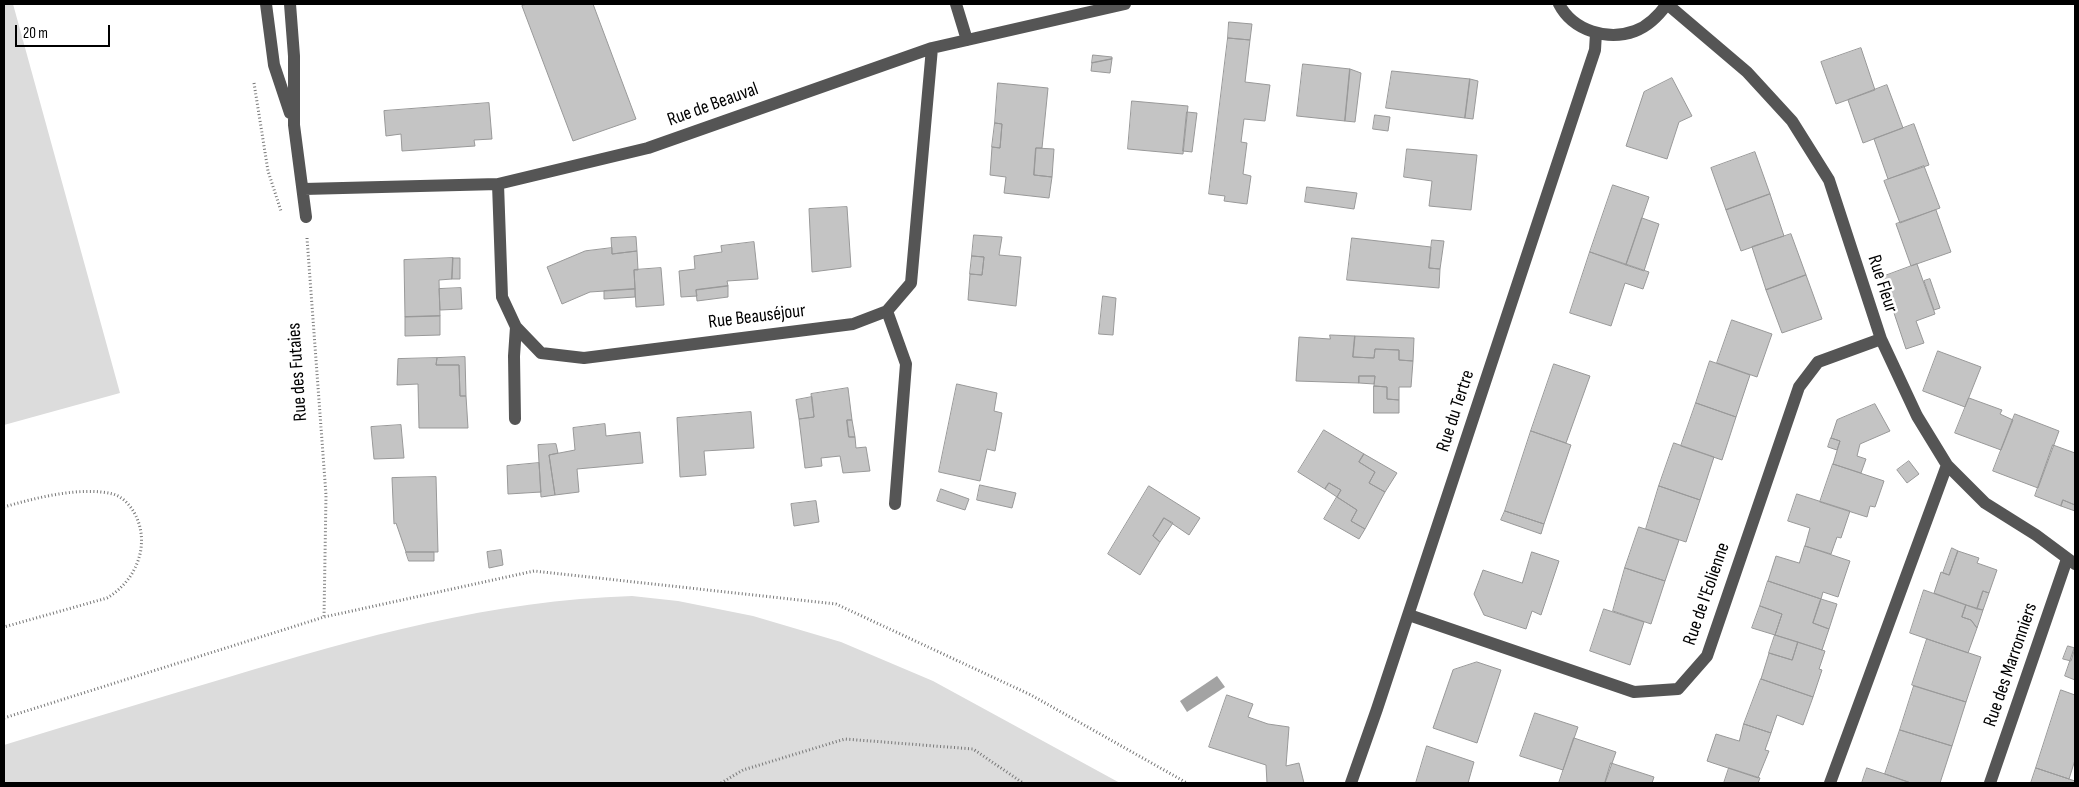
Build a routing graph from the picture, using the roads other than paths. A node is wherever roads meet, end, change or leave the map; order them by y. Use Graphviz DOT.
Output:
graph roads {
  1 [pos="266,4"];
  2 [pos="290,4"];
  3 [pos="956,4"];
  4 [pos="1125,4"];
  5 [pos="1559,4"];
  6 [pos="1667,4"];
  7 [pos="1596,34"];
  8 [pos="967,40"];
  9 [pos="932,48"];
  10 [pos="294,125"];
  11 [pos="498,184"];
  12 [pos="304,189"];
  13 [pos="306,217"];
  14 [pos="887,311"];
  15 [pos="516,327"];
  16 [pos="1881,339"];
  17 [pos="515,419"];
  18 [pos="1946,465"];
  19 [pos="895,504"];
  20 [pos="2071,561"];
  21 [pos="1409,615"];
  22 [pos="1350,783"];
  23 [pos="1830,783"];
  24 [pos="1990,783"];
  1 -- 10 [label="street"];
  2 -- 10 [label="street"];
  3 -- 8 [label="street"];
  4 -- 8 [label="street, Rue de Beauval"];
  5 -- 7 [label="street"];
  6 -- 7 [label="street"];
  6 -- 16 [label="street, Rue Fleur"];
  7 -- 21 [label="street, Rue du Tertre"];
  8 -- 9 [label="street, Rue de Beauval"];
  9 -- 11 [label="street, Rue de Beauval"];
  9 -- 14 [label="street, Rue Beauséjour"];
  10 -- 12 [label="street"];
  11 -- 12 [label="street, Rue de Beauval"];
  11 -- 15 [label="street, Rue Beauséjour"];
  12 -- 13 [label="street"];
  14 -- 15 [label="street, Rue Beauséjour"];
  14 -- 19 [label="street"];
  15 -- 17 [label="street"];
  16 -- 18 [label="street, Rue Fleur"];
  16 -- 21 [label="street, Rue de l'Eolienne"];
  18 -- 20 [label="street, Rue Fleur"];
  18 -- 23 [label="street"];
  20 -- 24 [label="street, Rue des Marronniers"];
  21 -- 22 [label="street, Rue du Tertre"];
}
